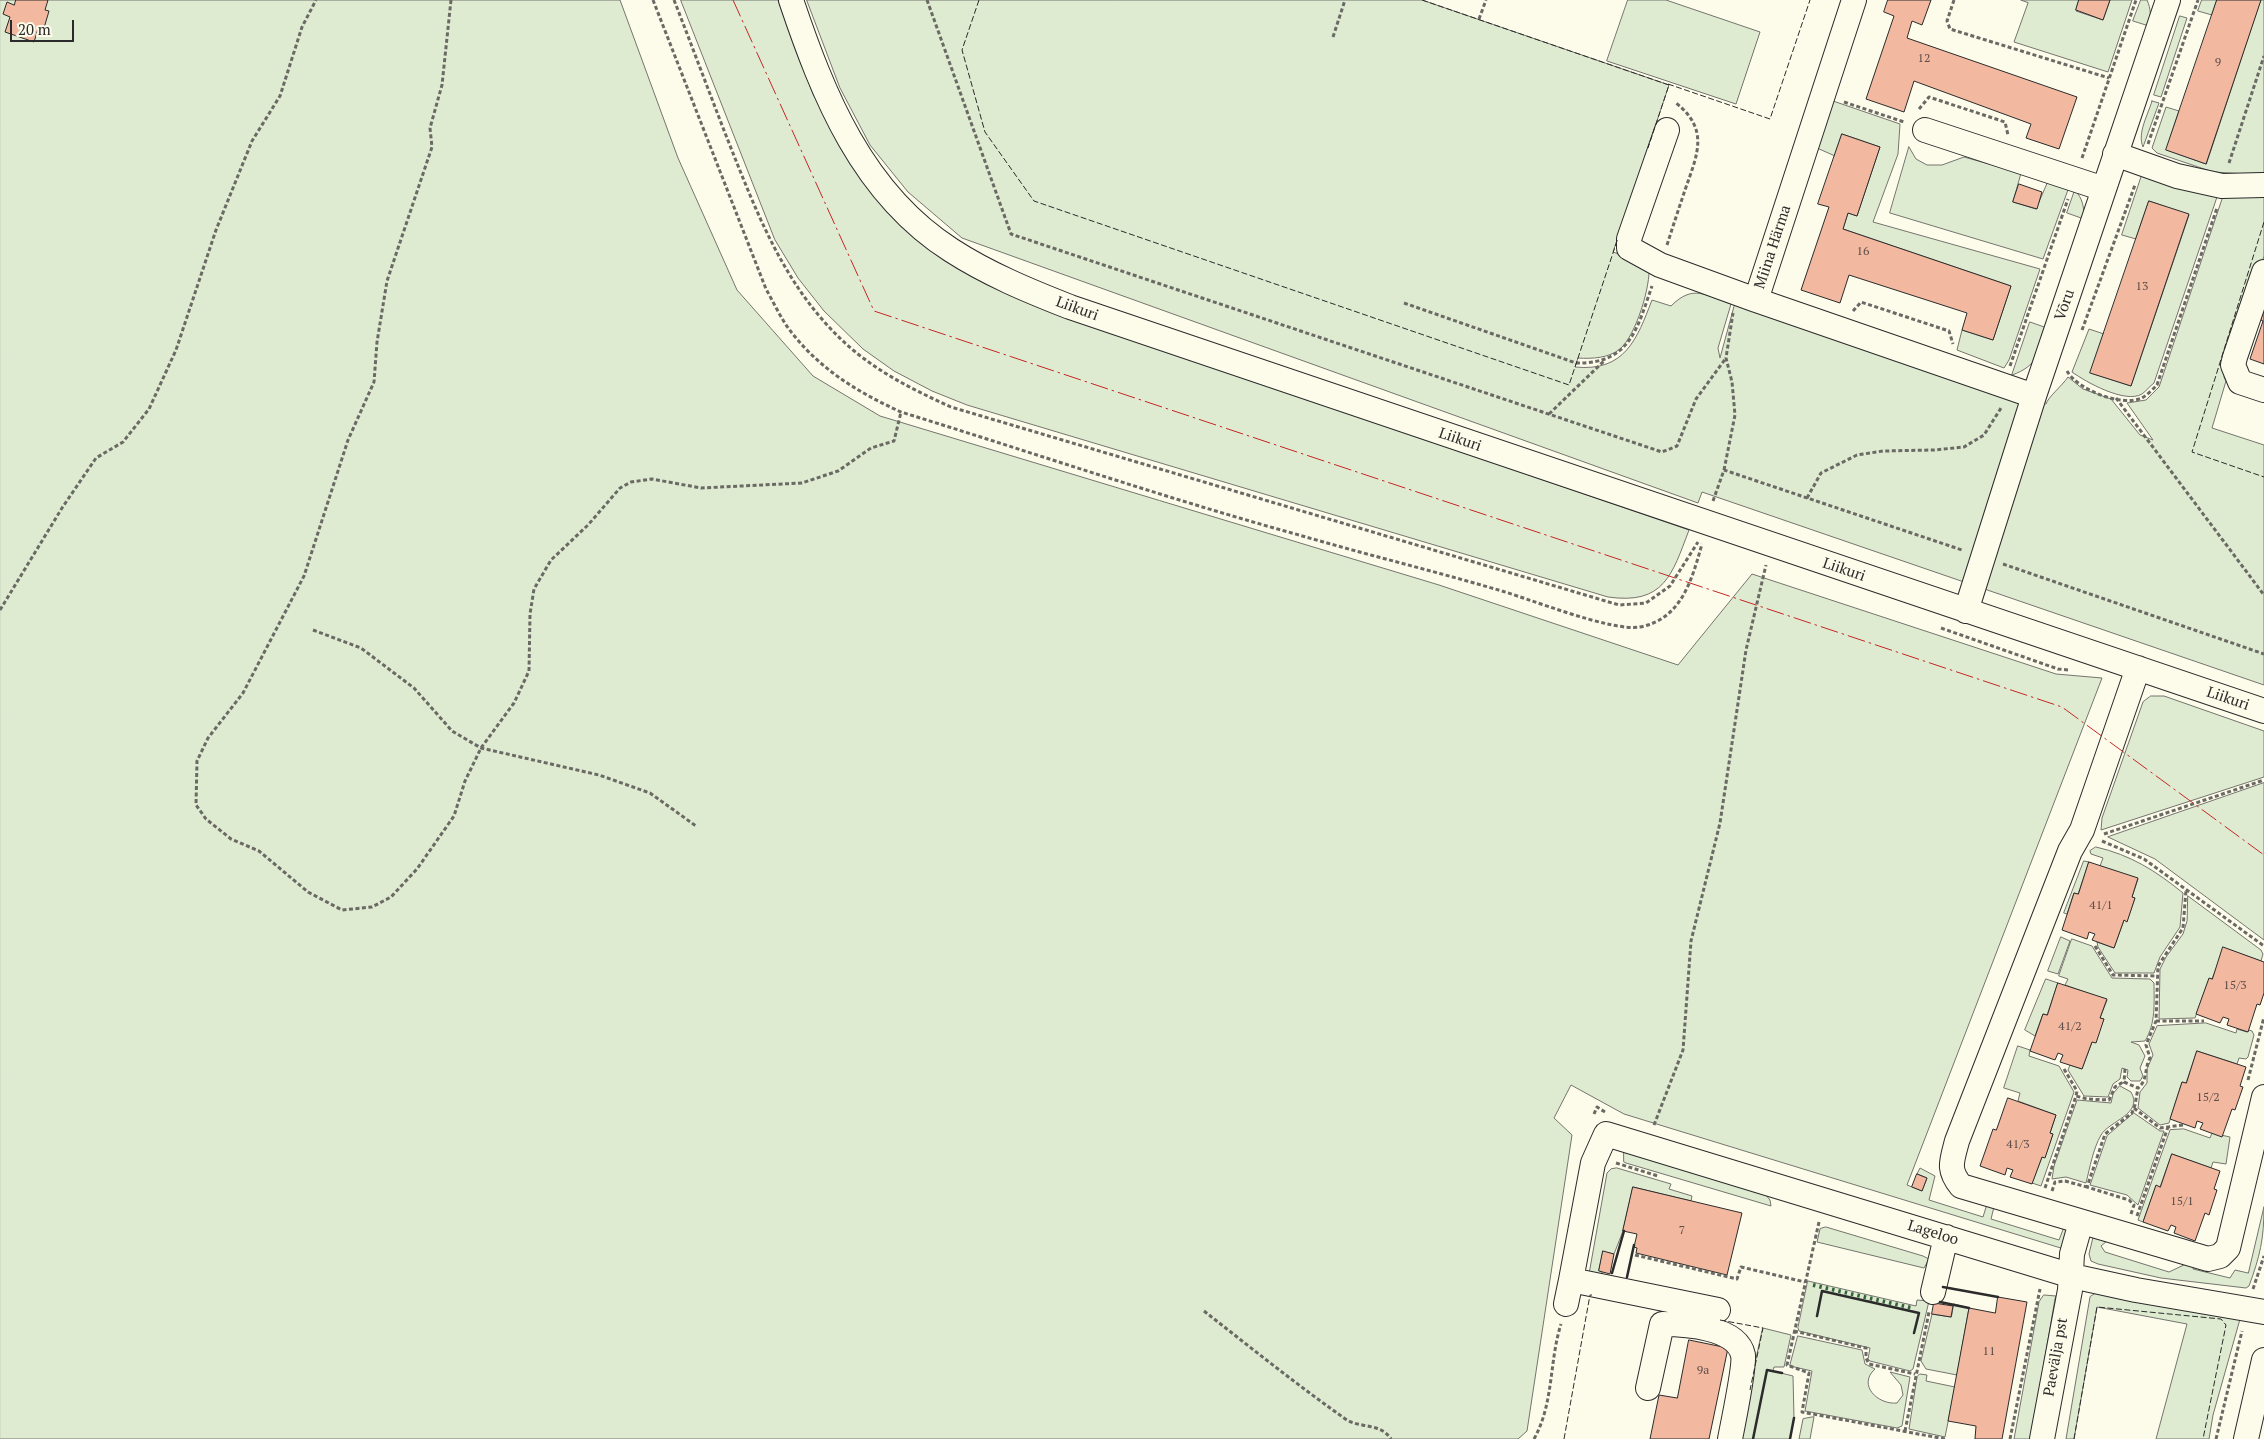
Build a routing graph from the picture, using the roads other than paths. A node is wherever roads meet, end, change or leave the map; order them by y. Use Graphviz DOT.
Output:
graph roads {
  1 [pos="790,0"];
  2 [pos="1854,0"];
  3 [pos="2168,0"];
  4 [pos="1667,130"];
  5 [pos="1925,130"];
  6 [pos="2115,154"];
  7 [pos="2263,185"];
  8 [pos="2104,189"];
  9 [pos="2264,272"];
  10 [pos="1746,297"];
  11 [pos="2264,390"];
  12 [pos="2034,396"];
  13 [pos="1966,611"];
  14 [pos="2138,668"];
  15 [pos="2264,711"];
  16 [pos="2255,1091"];
  17 [pos="2081,1222"];
  18 [pos="1946,1237"];
  19 [pos="2072,1276"];
  20 [pos="1571,1280"];
  21 [pos="1933,1292"];
  22 [pos="1566,1304"];
  23 [pos="1718,1310"];
  24 [pos="2256,1310"];
  25 [pos="2264,1360"];
  26 [pos="1648,1388"];
  27 [pos="1730,1439"];
  28 [pos="2042,1439"];
  29 [pos="2246,1439"];
  1 -- 13 [label="street, Liikuri"];
  2 -- 10 [label="street, Miina Härma"];
  3 -- 6 [label="street, Võru"];
  4 -- 10 [label="street"];
  5 -- 8 [label="street"];
  6 -- 7 [label="street"];
  6 -- 8 [label="street, Võru"];
  8 -- 12 [label="street, Võru"];
  9 -- 11 [label="street"];
  10 -- 12 [label="street, Miina Härma"];
  12 -- 13 [label="street, Võru"];
  13 -- 14 [label="street, Liikuri"];
  14 -- 15 [label="street, Liikuri"];
  14 -- 17 [label="street"];
  16 -- 17 [label="street"];
  17 -- 19 [label="street, Paevälja pst"];
  18 -- 19 [label="street, Lageloo"];
  18 -- 20 [label="street, Lageloo"];
  18 -- 21 [label="street"];
  19 -- 24 [label="street, Lageloo"];
  19 -- 28 [label="street, Paevälja pst"];
  20 -- 22 [label="street"];
  20 -- 23 [label="street"];
  25 -- 29 [label="street"];
  26 -- 27 [label="street"];
}
